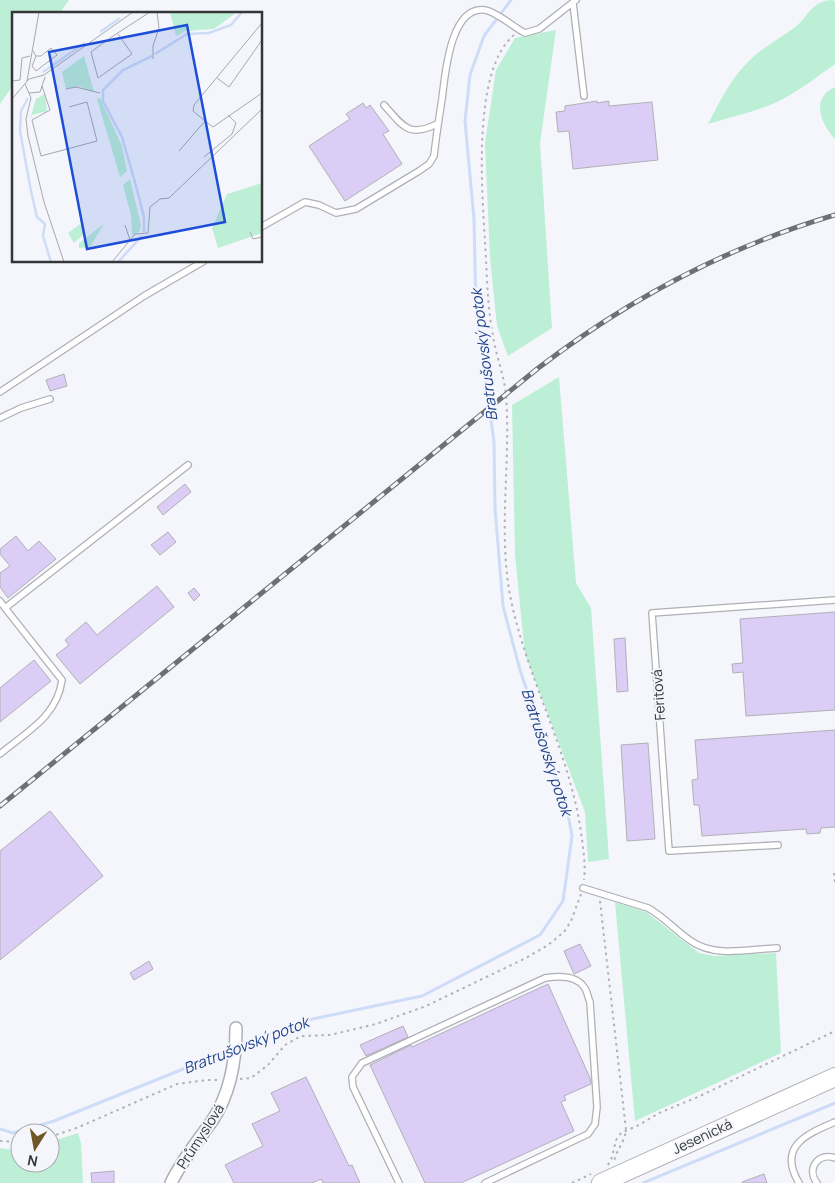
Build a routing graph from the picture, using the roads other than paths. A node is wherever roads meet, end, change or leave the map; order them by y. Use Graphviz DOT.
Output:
graph roads {
  1 [pos="574,1"];
  2 [pos="584,96"];
  3 [pos="384,105"];
  4 [pos="437,124"];
  5 [pos="262,226"];
  6 [pos="202,262"];
  7 [pos="0,392"];
  8 [pos="50,399"];
  9 [pos="0,418"];
  10 [pos="188,465"];
  11 [pos="835,600"];
  12 [pos="0,601"];
  13 [pos="5,608"];
  14 [pos="0,754"];
  15 [pos="778,845"];
  16 [pos="583,888"];
  17 [pos="777,948"];
  18 [pos="236,1033"];
  19 [pos="835,1073"];
  20 [pos="835,1077"];
  21 [pos="804,1090"];
  22 [pos="835,1122"];
  23 [pos="835,1158"];
  24 [pos="603,1175"];
  25 [pos="170,1183"];
  26 [pos="399,1183"];
  27 [pos="485,1183"];
  28 [pos="798,1183"];
  29 [pos="817,1183"];
  1 -- 2 [label="lane"];
  1 -- 4 [label="lane"];
  3 -- 4 [label="lane"];
  4 -- 5 [label="lane"];
  6 -- 7 [label="lane"];
  8 -- 9 [label="lane"];
  10 -- 13 [label="lane"];
  11 -- 15 [label="lane, Feritová"];
  12 -- 13 [label="lane"];
  13 -- 14 [label="lane"];
  16 -- 17 [label="lane"];
  18 -- 25 [label="street, Průmyslová"];
  19 -- 21 [label="main road, Jesenická"];
  20 -- 21 [label="main road, Jesenická"];
  21 -- 24 [label="main road, Jesenická"];
  22 -- 28 [label="lane"];
  23 -- 29 [label="lane"];
  26 -- 27 [label="lane"];
}
